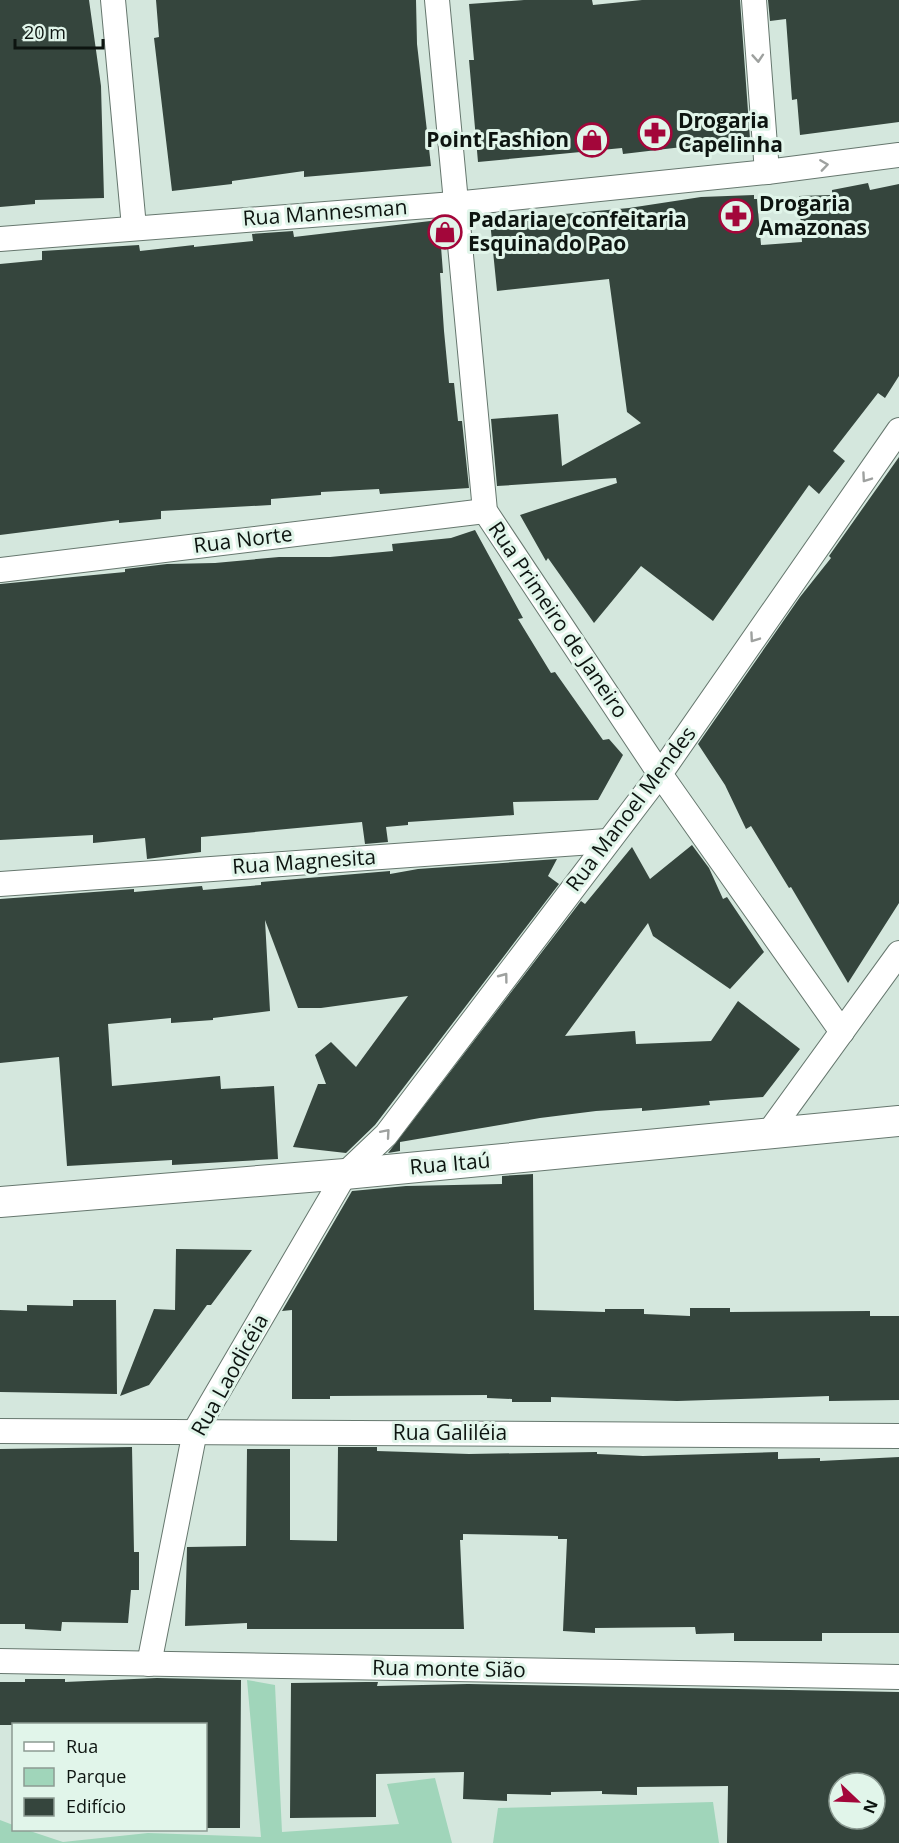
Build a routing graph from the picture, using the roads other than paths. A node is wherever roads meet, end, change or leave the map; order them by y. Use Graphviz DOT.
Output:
graph roads {
  1 [pos="113,0"];
  2 [pos="437,0"];
  3 [pos="754,0"];
  4 [pos="899,154"];
  5 [pos="766,172"];
  6 [pos="454,204"];
  7 [pos="134,227"];
  8 [pos="0,239"];
  9 [pos="899,430"];
  10 [pos="485,511"];
  11 [pos="0,570"];
  12 [pos="660,774"];
  13 [pos="607,841"];
  14 [pos="0,884"];
  15 [pos="899,953"];
  16 [pos="842,1032"];
  17 [pos="899,1121"];
  18 [pos="767,1135"];
  19 [pos="345,1174"];
  20 [pos="0,1202"];
  21 [pos="0,1431"];
  22 [pos="195,1431"];
  23 [pos="899,1436"];
  24 [pos="0,1661"];
  25 [pos="149,1664"];
  26 [pos="899,1677"];
  1 -- 7 [label="street"];
  2 -- 6 [label="street, Rua Primeiro de Janeiro"];
  3 -- 5 [label="street, one-way"];
  5 -- 4 [label="street, Rua Mannesman, one-way"];
  5 -- 6 [label="street, Rua Mannesman"];
  6 -- 7 [label="street, Rua Mannesman"];
  6 -- 10 [label="street, Rua Primeiro de Janeiro"];
  7 -- 8 [label="street, Rua Mannesman"];
  9 -- 12 [label="street, Rua Manoel Mendes, one-way"];
  10 -- 11 [label="street, Rua Norte"];
  10 -- 12 [label="street, Rua Primeiro de Janeiro"];
  12 -- 13 [label="street, Rua Manoel Mendes"];
  12 -- 16 [label="street, Rua Primeiro de Janeiro"];
  13 -- 14 [label="street, Rua Magnesita"];
  19 -- 13 [label="street, Rua Manoel Mendes, one-way"];
  15 -- 16 [label="street"];
  16 -- 18 [label="street"];
  17 -- 18 [label="street, Rua Itaú"];
  18 -- 19 [label="street, Rua Itaú"];
  19 -- 20 [label="street, Rua Itaú"];
  19 -- 22 [label="street, Rua Laodicéia"];
  21 -- 22 [label="street, Rua Galiléia"];
  22 -- 23 [label="street, Rua Galiléia"];
  22 -- 25 [label="street, Rua Laodicéia"];
  24 -- 25 [label="street, Rua monte Sião"];
  25 -- 26 [label="street, Rua monte Sião"];
}
